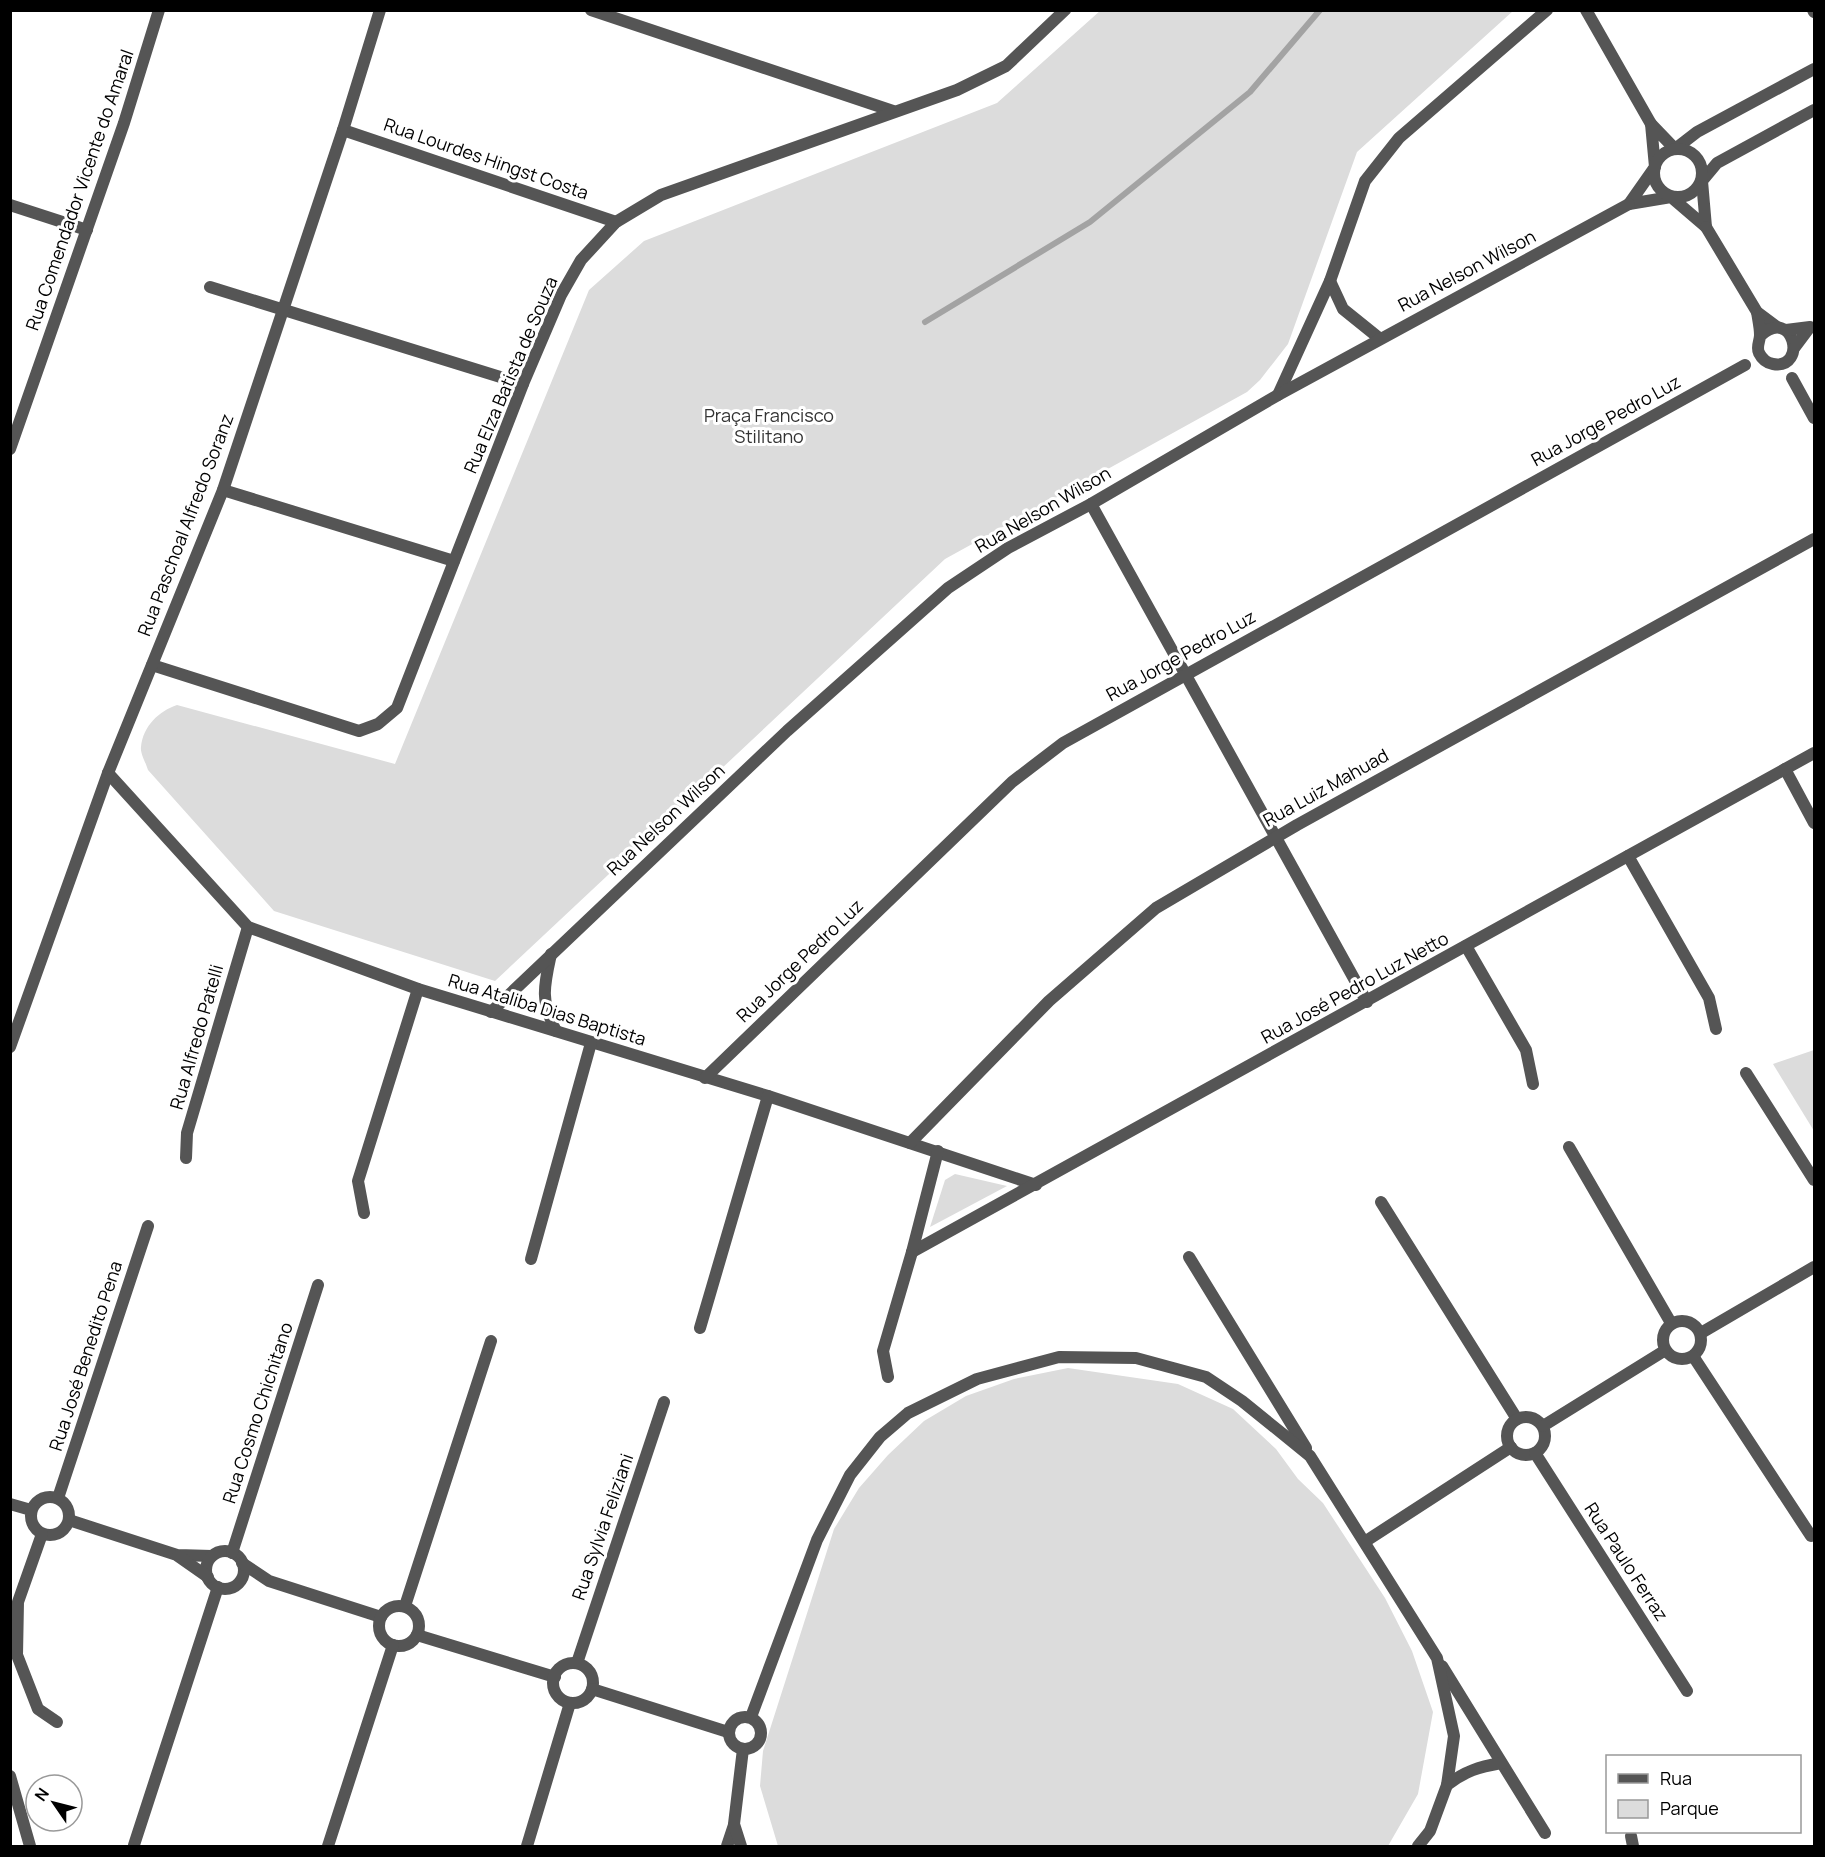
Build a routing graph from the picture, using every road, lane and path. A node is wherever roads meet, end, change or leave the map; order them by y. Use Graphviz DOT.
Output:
graph roads {
  1 [pos="159,10"];
  2 [pos="380,10"];
  3 [pos="591,10"];
  4 [pos="1065,10"];
  5 [pos="1546,10"];
  6 [pos="1587,10"];
  7 [pos="1815,69"];
  8 [pos="1815,110"];
  9 [pos="893,111"];
  10 [pos="1651,124"];
  11 [pos="343,130"];
  12 [pos="1675,149"];
  13 [pos="1655,167"];
  14 [pos="1702,181"];
  15 [pos="1671,197"];
  16 [pos="1629,204"];
  17 [pos="10,205"];
  18 [pos="616,222"];
  19 [pos="1706,227"];
  20 [pos="87,230"];
  21 [pos="1330,281"];
  22 [pos="210,287"];
  23 [pos="284,310"];
  24 [pos="1757,312"];
  25 [pos="1812,325"];
  26 [pos="1781,329"];
  27 [pos="1379,338"];
  28 [pos="1759,341"];
  29 [pos="1793,351"];
  30 [pos="1771,363"];
  31 [pos="1745,364"];
  32 [pos="1792,378"];
  33 [pos="523,384"];
  34 [pos="1278,395"];
  35 [pos="1815,418"];
  36 [pos="10,449"];
  37 [pos="223,490"];
  38 [pos="1091,504"];
  39 [pos="1815,539"];
  40 [pos="454,561"];
  41 [pos="152,665"];
  42 [pos="1186,672"];
  43 [pos="1815,753"];
  44 [pos="1785,769"];
  45 [pos="108,773"];
  46 [pos="1815,823"];
  47 [pos="1276,836"];
  48 [pos="1628,856"];
  49 [pos="248,927"];
  50 [pos="1466,946"];
  51 [pos="551,952"];
  52 [pos="418,989"];
  53 [pos="1367,1002"];
  54 [pos="490,1012"];
  55 [pos="1716,1029"];
  56 [pos="556,1031"];
  57 [pos="591,1043"];
  58 [pos="10,1047"];
  59 [pos="1746,1073"];
  60 [pos="705,1078"];
  61 [pos="1533,1084"];
  62 [pos="768,1096"];
  63 [pos="910,1143"];
  64 [pos="1569,1148"];
  65 [pos="938,1151"];
  66 [pos="186,1158"];
  67 [pos="1815,1180"];
  68 [pos="1036,1185"];
  69 [pos="1381,1202"];
  70 [pos="364,1213"];
  71 [pos="148,1226"];
  72 [pos="912,1252"];
  73 [pos="1190,1257"];
  74 [pos="531,1258"];
  75 [pos="1815,1267"];
  76 [pos="318,1285"];
  77 [pos="1671,1323"];
  78 [pos="700,1329"];
  79 [pos="1701,1333"];
  80 [pos="491,1341"];
  81 [pos="1664,1351"];
  82 [pos="1693,1356"];
  83 [pos="888,1377"];
  84 [pos="664,1402"];
  85 [pos="1517,1419"];
  86 [pos="1543,1426"];
  87 [pos="1511,1447"];
  88 [pos="1535,1453"];
  89 [pos="1310,1456"];
  90 [pos="58,1498"];
  91 [pos="10,1504"];
  92 [pos="31,1510"];
  93 [pos="69,1520"];
  94 [pos="42,1534"];
  95 [pos="1811,1536"];
  96 [pos="1366,1541"];
  97 [pos="232,1553"];
  98 [pos="177,1555"];
  99 [pos="212,1556"];
  100 [pos="242,1563"];
  101 [pos="208,1577"];
  102 [pos="269,1581"];
  103 [pos="238,1583"];
  104 [pos="218,1587"];
  105 [pos="405,1606"];
  106 [pos="381,1617"];
  107 [pos="417,1635"];
  108 [pos="393,1645"];
  109 [pos="1437,1658"];
  110 [pos="576,1663"];
  111 [pos="555,1677"];
  112 [pos="592,1689"];
  113 [pos="1687,1691"];
  114 [pos="570,1703"];
  115 [pos="751,1717"];
  116 [pos="57,1722"];
  117 [pos="729,1732"];
  118 [pos="742,1749"];
  119 [pos="1501,1763"];
  120 [pos="10,1776"];
  121 [pos="1447,1785"];
  122 [pos="734,1824"];
  123 [pos="1545,1833"];
  124 [pos="27,1842"];
  125 [pos="134,1845"];
  126 [pos="328,1846"];
  127 [pos="527,1846"];
  128 [pos="727,1846"];
  129 [pos="741,1846"];
  130 [pos="1418,1846"];
  1 -- 20 [label="street, Rua Comendador Vicente do Amaral"];
  2 -- 11 [label="street, Rua Paschoal Alfredo Soranz"];
  3 -- 9 [label="street"];
  4 -- 9 [label="street, Rua Elza Batista de Souza"];
  5 -- 21 [label="street"];
  6 -- 10 [label="street"];
  7 -- 12 [label="street"];
  8 -- 14 [label="street"];
  9 -- 18 [label="street, Rua Elza Batista de Souza"];
  10 -- 12 [label="street"];
  10 -- 13 [label="street"];
  11 -- 18 [label="street, Rua Lourdes Hingst Costa"];
  11 -- 23 [label="street, Rua Paschoal Alfredo Soranz"];
  12 -- 13 [label="street"];
  12 -- 14 [label="street"];
  13 -- 15 [label="street"];
  13 -- 16 [label="street, Rua Nelson Wilson"];
  14 -- 15 [label="street"];
  14 -- 19 [label="street"];
  15 -- 16 [label="street, Rua Nelson Wilson"];
  15 -- 19 [label="street"];
  16 -- 27 [label="street, Rua Nelson Wilson"];
  17 -- 20 [label="street"];
  18 -- 33 [label="street, Rua Elza Batista de Souza"];
  19 -- 24 [label="street"];
  20 -- 36 [label="street, Rua Comendador Vicente do Amaral"];
  21 -- 27 [label="street"];
  21 -- 34 [label="street"];
  22 -- 23 [label="street"];
  23 -- 33 [label="street"];
  23 -- 37 [label="street, Rua Paschoal Alfredo Soranz"];
  24 -- 26 [label="street"];
  24 -- 28 [label="street"];
  25 -- 26 [label="street"];
  25 -- 29 [label="street"];
  26 -- 28 [label="street"];
  26 -- 29 [label="street"];
  27 -- 34 [label="street, Rua Nelson Wilson"];
  28 -- 30 [label="street"];
  28 -- 31 [label="street, Rua Jorge Pedro Luz"];
  29 -- 30 [label="street"];
  29 -- 32 [label="street"];
  30 -- 31 [label="street, Rua Jorge Pedro Luz"];
  30 -- 32 [label="street"];
  31 -- 42 [label="street, Rua Jorge Pedro Luz"];
  32 -- 35 [label="street"];
  33 -- 40 [label="street, Rua Elza Batista de Souza"];
  34 -- 38 [label="street, Rua Nelson Wilson"];
  37 -- 40 [label="street"];
  37 -- 41 [label="street, Rua Paschoal Alfredo Soranz"];
  38 -- 42 [label="street"];
  38 -- 51 [label="street, Rua Nelson Wilson"];
  39 -- 47 [label="street, Rua Luiz Mahuad"];
  40 -- 41 [label="street, Rua Elza Batista de Souza"];
  41 -- 45 [label="street, Rua Paschoal Alfredo Soranz"];
  42 -- 47 [label="street"];
  42 -- 60 [label="street, Rua Jorge Pedro Luz"];
  43 -- 44 [label="street, Rua José Pedro Luz Netto"];
  44 -- 46 [label="street"];
  44 -- 48 [label="street, Rua José Pedro Luz Netto"];
  45 -- 49 [label="street, Rua Ataliba Dias Baptista"];
  45 -- 58 [label="street, Rua Paschoal Alfredo Soranz"];
  47 -- 53 [label="street"];
  47 -- 63 [label="street, Rua Luiz Mahuad"];
  48 -- 50 [label="street, Rua José Pedro Luz Netto"];
  48 -- 55 [label="street"];
  49 -- 52 [label="street, Rua Ataliba Dias Baptista"];
  49 -- 66 [label="street, Rua Alfredo Patelli"];
  50 -- 53 [label="street, Rua José Pedro Luz Netto"];
  50 -- 61 [label="street"];
  51 -- 54 [label="street, Rua Nelson Wilson"];
  51 -- 56 [label="street"];
  52 -- 54 [label="street, Rua Ataliba Dias Baptista"];
  52 -- 70 [label="street"];
  53 -- 68 [label="street, Rua José Pedro Luz Netto"];
  54 -- 56 [label="street, Rua Ataliba Dias Baptista"];
  56 -- 57 [label="street, Rua Ataliba Dias Baptista"];
  57 -- 60 [label="street, Rua Ataliba Dias Baptista"];
  57 -- 74 [label="street"];
  59 -- 67 [label="street"];
  60 -- 62 [label="street, Rua Ataliba Dias Baptista"];
  62 -- 63 [label="street, Rua Ataliba Dias Baptista"];
  62 -- 78 [label="street"];
  63 -- 65 [label="street, Rua Ataliba Dias Baptista"];
  64 -- 77 [label="street"];
  65 -- 68 [label="street, Rua Ataliba Dias Baptista"];
  65 -- 72 [label="street"];
  68 -- 72 [label="street, Rua José Pedro Luz Netto"];
  69 -- 85 [label="street"];
  71 -- 90 [label="street, Rua José Benedito Pena"];
  72 -- 83 [label="street"];
  73 -- 89 [label="street"];
  75 -- 79 [label="street"];
  76 -- 97 [label="street, Rua Cosmo Chichitano"];
  77 -- 79 [label="street"];
  77 -- 81 [label="street"];
  79 -- 82 [label="street"];
  80 -- 105 [label="street"];
  81 -- 82 [label="street"];
  81 -- 86 [label="street"];
  82 -- 95 [label="street"];
  84 -- 110 [label="street, Rua Sylvia Feliziani"];
  85 -- 86 [label="street"];
  85 -- 87 [label="street"];
  86 -- 88 [label="street"];
  87 -- 88 [label="street"];
  87 -- 96 [label="street"];
  88 -- 113 [label="street, Rua Paulo Ferraz"];
  89 -- 96 [label="street"];
  89 -- 115 [label="street"];
  90 -- 92 [label="street"];
  90 -- 93 [label="street"];
  91 -- 92 [label="street"];
  92 -- 94 [label="street"];
  93 -- 94 [label="street"];
  93 -- 98 [label="street"];
  94 -- 116 [label="street"];
  96 -- 109 [label="street"];
  97 -- 99 [label="street"];
  97 -- 100 [label="street"];
  98 -- 99 [label="street"];
  98 -- 101 [label="street"];
  99 -- 101 [label="street"];
  100 -- 102 [label="street"];
  100 -- 103 [label="street"];
  101 -- 104 [label="street"];
  102 -- 103 [label="street"];
  102 -- 106 [label="street"];
  103 -- 104 [label="street"];
  104 -- 125 [label="street"];
  105 -- 106 [label="street"];
  105 -- 107 [label="street"];
  106 -- 108 [label="street"];
  107 -- 108 [label="street"];
  107 -- 111 [label="street"];
  108 -- 126 [label="street"];
  109 -- 119 [label="street"];
  109 -- 121 [label="street"];
  110 -- 111 [label="street"];
  110 -- 112 [label="street"];
  111 -- 114 [label="street"];
  112 -- 114 [label="street"];
  112 -- 117 [label="street"];
  114 -- 127 [label="street"];
  115 -- 117 [label="street"];
  115 -- 118 [label="street"];
  117 -- 118 [label="street"];
  118 -- 122 [label="street"];
  119 -- 121 [label="street"];
  119 -- 123 [label="street"];
  120 -- 124 [label="street"];
  121 -- 130 [label="street"];
  122 -- 128 [label="street"];
  122 -- 129 [label="street"];
}
